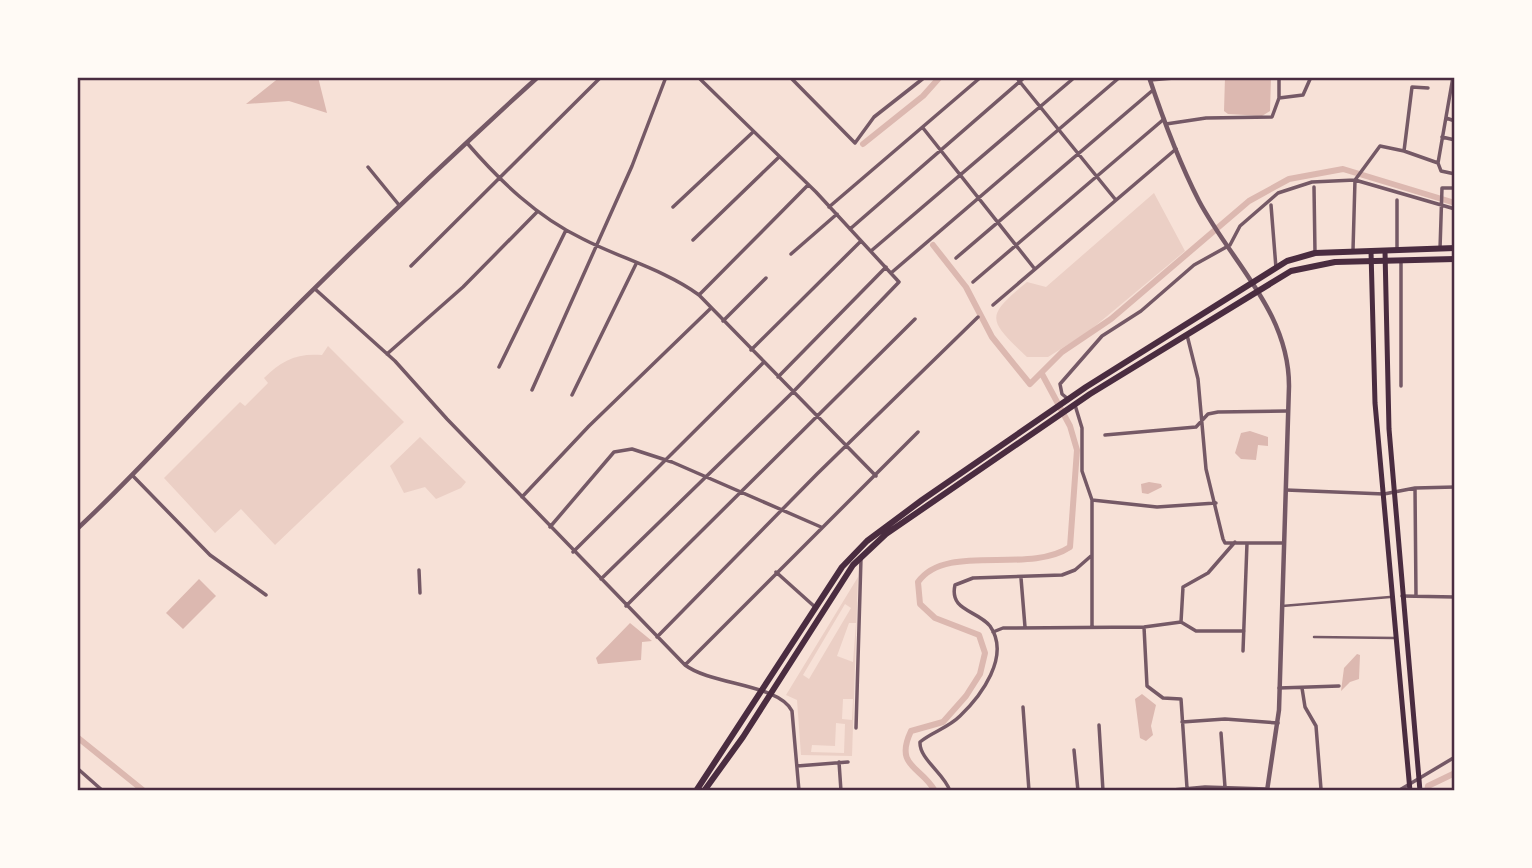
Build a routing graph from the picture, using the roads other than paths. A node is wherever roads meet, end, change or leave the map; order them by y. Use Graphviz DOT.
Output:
graph roads {
  1 [pos="538,77"];
  2 [pos="601,77"];
  3 [pos="666,77"];
  4 [pos="698,77"];
  5 [pos="790,77"];
  6 [pos="925,77"];
  7 [pos="981,77"];
  8 [pos="1025,77"];
  9 [pos="1075,77"];
  10 [pos="1120,77"];
  11 [pos="1186,77"];
  12 [pos="1279,77"];
  13 [pos="1311,77"];
  14 [pos="1453,77"];
  15 [pos="1149,78"];
  16 [pos="1018,79"];
  17 [pos="1428,88"];
  18 [pos="1153,90"];
  19 [pos="1279,98"];
  20 [pos="1449,98"];
  21 [pos="1455,100"];
  22 [pos="1040,107"];
  23 [pos="1446,118"];
  24 [pos="1455,121"];
  25 [pos="1165,122"];
  26 [pos="923,128"];
  27 [pos="1059,130"];
  28 [pos="752,133"];
  29 [pos="1443,137"];
  30 [pos="1455,140"];
  31 [pos="467,144"];
  32 [pos="1176,149"];
  33 [pos="941,150"];
  34 [pos="1404,151"];
  35 [pos="1078,153"];
  36 [pos="778,158"];
  37 [pos="1438,163"];
  38 [pos="368,167"];
  39 [pos="1455,174"];
  40 [pos="960,175"];
  41 [pos="1097,176"];
  42 [pos="498,177"];
  43 [pos="1355,180"];
  44 [pos="808,185"];
  45 [pos="1314,187"];
  46 [pos="1455,188"];
  47 [pos="979,198"];
  48 [pos="1115,200"];
  49 [pos="1397,200"];
  50 [pos="399,205"];
  51 [pos="1271,205"];
  52 [pos="673,207"];
  53 [pos="830,207"];
  54 [pos="1455,209"];
  55 [pos="537,212"];
  56 [pos="836,214"];
  57 [pos="998,222"];
  58 [pos="850,229"];
  59 [pos="566,230"];
  60 [pos="693,240"];
  61 [pos="861,240"];
  62 [pos="596,245"];
  63 [pos="1016,245"];
  64 [pos="1230,245"];
  65 [pos="1455,248"];
  66 [pos="1440,249"];
  67 [pos="871,251"];
  68 [pos="1371,251"];
  69 [pos="1385,251"];
  70 [pos="1397,251"];
  71 [pos="1353,252"];
  72 [pos="1315,253"];
  73 [pos="791,254"];
  74 [pos="956,258"];
  75 [pos="1455,259"];
  76 [pos="1372,261"];
  77 [pos="1385,261"];
  78 [pos="1401,261"];
  79 [pos="636,264"];
  80 [pos="411,266"];
  81 [pos="886,267"];
  82 [pos="1034,268"];
  83 [pos="1276,268"];
  84 [pos="891,273"];
  85 [pos="766,278"];
  86 [pos="973,282"];
  87 [pos="1256,287"];
  88 [pos="315,289"];
  89 [pos="699,295"];
  90 [pos="993,304"];
  91 [pos="710,309"];
  92 [pos="978,317"];
  93 [pos="915,319"];
  94 [pos="723,322"];
  95 [pos="1187,332"];
  96 [pos="751,350"];
  97 [pos="387,354"];
  98 [pos="764,363"];
  99 [pos="499,367"];
  100 [pos="778,377"];
  101 [pos="1401,386"];
  102 [pos="1455,388"];
  103 [pos="533,390"];
  104 [pos="793,392"];
  105 [pos="572,395"];
  106 [pos="1071,404"];
  107 [pos="1287,411"];
  108 [pos="818,418"];
  109 [pos="1050,418"];
  110 [pos="1200,425"];
  111 [pos="918,432"];
  112 [pos="1454,433"];
  113 [pos="1105,435"];
  114 [pos="846,446"];
  115 [pos="666,460"];
  116 [pos="133,476"];
  117 [pos="876,476"];
  118 [pos="705,477"];
  119 [pos="1455,487"];
  120 [pos="1415,488"];
  121 [pos="1286,490"];
  122 [pos="1394,492"];
  123 [pos="740,494"];
  124 [pos="1384,494"];
  125 [pos="522,497"];
  126 [pos="1091,499"];
  127 [pos="1216,503"];
  128 [pos="783,511"];
  129 [pos="550,527"];
  130 [pos="821,527"];
  131 [pos="77,529"];
  132 [pos="1235,542"];
  133 [pos="1247,543"];
  134 [pos="1284,543"];
  135 [pos="573,552"];
  136 [pos="862,556"];
  137 [pos="1091,556"];
  138 [pos="419,570"];
  139 [pos="776,572"];
  140 [pos="600,579"];
  141 [pos="1021,579"];
  142 [pos="420,593"];
  143 [pos="266,595"];
  144 [pos="1402,596"];
  145 [pos="1416,596"];
  146 [pos="1393,597"];
  147 [pos="1455,597"];
  148 [pos="626,606"];
  149 [pos="1282,606"];
  150 [pos="815,607"];
  151 [pos="1181,622"];
  152 [pos="1092,626"];
  153 [pos="1025,627"];
  154 [pos="1144,627"];
  155 [pos="1244,631"];
  156 [pos="993,634"];
  157 [pos="657,637"];
  158 [pos="1314,637"];
  159 [pos="1398,638"];
  160 [pos="1243,651"];
  161 [pos="685,665"];
  162 [pos="1339,687"];
  163 [pos="1279,688"];
  164 [pos="1302,688"];
  165 [pos="766,693"];
  166 [pos="1023,708"];
  167 [pos="1182,722"];
  168 [pos="1278,723"];
  169 [pos="1098,725"];
  170 [pos="856,727"];
  171 [pos="1221,733"];
  172 [pos="1074,750"];
  173 [pos="1455,757"];
  174 [pos="839,762"];
  175 [pos="848,762"];
  176 [pos="797,766"];
  177 [pos="77,768"];
  178 [pos="1419,780"];
  179 [pos="1409,786"];
  180 [pos="1225,787"];
  181 [pos="1187,788"];
  182 [pos="1321,789"];
  183 [pos="1267,790"];
  184 [pos="103,791"];
  185 [pos="696,791"];
  186 [pos="704,791"];
  187 [pos="799,791"];
  188 [pos="841,791"];
  189 [pos="950,791"];
  190 [pos="1029,791"];
  191 [pos="1078,791"];
  192 [pos="1103,791"];
  193 [pos="1162,791"];
  194 [pos="1398,791"];
  195 [pos="1420,791"];
  1 -- 31 [label="street"];
  2 -- 42 [label="street"];
  3 -- 62 [label="street"];
  4 -- 28 [label="street"];
  5 -- 6 [label="street"];
  7 -- 26 [label="street"];
  8 -- 16 [label="street"];
  9 -- 22 [label="street"];
  10 -- 27 [label="street"];
  11 -- 15 [label="street"];
  12 -- 19 [label="street"];
  13 -- 19 [label="street"];
  14 -- 20 [label="street"];
  15 -- 18 [label="street"];
  16 -- 22 [label="street"];
  16 -- 33 [label="street"];
  17 -- 34 [label="street"];
  18 -- 25 [label="street"];
  18 -- 35 [label="street"];
  19 -- 25 [label="street"];
  20 -- 21 [label="street"];
  20 -- 23 [label="street"];
  22 -- 27 [label="street"];
  22 -- 40 [label="street"];
  23 -- 24 [label="street"];
  23 -- 29 [label="street"];
  25 -- 32 [label="street"];
  25 -- 41 [label="street"];
  26 -- 33 [label="street"];
  26 -- 53 [label="street"];
  27 -- 35 [label="street"];
  27 -- 47 [label="street"];
  28 -- 36 [label="street"];
  28 -- 52 [label="street"];
  29 -- 30 [label="street"];
  29 -- 37 [label="street"];
  31 -- 42 [label="street"];
  31 -- 50 [label="street"];
  32 -- 48 [label="street"];
  32 -- 64 [label="street"];
  33 -- 40 [label="street"];
  33 -- 58 [label="street"];
  34 -- 37 [label="street"];
  34 -- 43 [label="street"];
  35 -- 41 [label="street"];
  35 -- 57 [label="street"];
  36 -- 44 [label="street"];
  36 -- 60 [label="street"];
  37 -- 39 [label="street"];
  38 -- 50 [label="street"];
  40 -- 47 [label="street"];
  40 -- 67 [label="street"];
  41 -- 48 [label="street"];
  41 -- 63 [label="street"];
  42 -- 55 [label="street"];
  42 -- 80 [label="street"];
  43 -- 54 [label="street"];
  43 -- 64 [label="street"];
  43 -- 71 [label="street"];
  44 -- 53 [label="street"];
  44 -- 89 [label="street"];
  45 -- 72 [label="street"];
  46 -- 66 [label="street"];
  47 -- 57 [label="street"];
  47 -- 84 [label="street"];
  48 -- 82 [label="street"];
  49 -- 70 [label="street"];
  50 -- 88 [label="street"];
  51 -- 83 [label="street"];
  53 -- 56 [label="street"];
  55 -- 59 [label="street"];
  55 -- 97 [label="street"];
  56 -- 58 [label="street"];
  56 -- 73 [label="street"];
  57 -- 63 [label="street"];
  57 -- 74 [label="street"];
  58 -- 61 [label="street"];
  59 -- 62 [label="street"];
  59 -- 99 [label="street"];
  61 -- 67 [label="street"];
  61 -- 96 [label="street"];
  62 -- 79 [label="street"];
  62 -- 103 [label="street"];
  63 -- 82 [label="street"];
  63 -- 86 [label="street"];
  64 -- 87 [label="street"];
  64 -- 106 [label="street"];
  65 -- 66 [label="highway"];
  66 -- 70 [label="highway"];
  67 -- 81 [label="street"];
  68 -- 69 [label="highway"];
  68 -- 71 [label="highway"];
  68 -- 76 [label="main road"];
  69 -- 70 [label="highway"];
  69 -- 77 [label="main road"];
  71 -- 72 [label="highway"];
  72 -- 83 [label="highway"];
  75 -- 78 [label="highway"];
  76 -- 77 [label="highway"];
  76 -- 87 [label="highway"];
  76 -- 124 [label="main road"];
  77 -- 78 [label="highway"];
  77 -- 122 [label="main road"];
  78 -- 101 [label="street"];
  79 -- 89 [label="street"];
  79 -- 105 [label="street"];
  81 -- 84 [label="street"];
  81 -- 100 [label="street"];
  82 -- 90 [label="street"];
  83 -- 87 [label="highway"];
  84 -- 104 [label="street"];
  85 -- 94 [label="street"];
  87 -- 95 [label="highway"];
  87 -- 106 [label="highway"];
  87 -- 107 [label="street"];
  88 -- 97 [label="street"];
  88 -- 116 [label="street"];
  89 -- 91 [label="street"];
  91 -- 94 [label="street"];
  91 -- 125 [label="street"];
  92 -- 114 [label="street"];
  93 -- 108 [label="street"];
  94 -- 96 [label="street"];
  95 -- 106 [label="highway"];
  95 -- 110 [label="street"];
  96 -- 98 [label="street"];
  97 -- 125 [label="street"];
  98 -- 100 [label="street"];
  98 -- 115 [label="street"];
  100 -- 104 [label="street"];
  102 -- 112 [label="street"];
  104 -- 108 [label="street"];
  104 -- 118 [label="street"];
  106 -- 109 [label="highway"];
  106 -- 126 [label="street"];
  107 -- 110 [label="street"];
  107 -- 121 [label="street"];
  108 -- 114 [label="street"];
  108 -- 123 [label="street"];
  109 -- 136 [label="highway"];
  109 -- 150 [label="highway"];
  110 -- 113 [label="street"];
  110 -- 127 [label="street"];
  111 -- 117 [label="street"];
  114 -- 117 [label="street"];
  114 -- 128 [label="street"];
  115 -- 118 [label="street"];
  115 -- 129 [label="street"];
  115 -- 135 [label="street"];
  116 -- 131 [label="street"];
  116 -- 143 [label="street"];
  117 -- 130 [label="street"];
  118 -- 123 [label="street"];
  118 -- 140 [label="street"];
  119 -- 120 [label="street"];
  120 -- 122 [label="street"];
  120 -- 145 [label="street"];
  121 -- 124 [label="street"];
  121 -- 134 [label="street"];
  122 -- 124 [label="street"];
  122 -- 144 [label="main road"];
  123 -- 128 [label="street"];
  123 -- 148 [label="street"];
  124 -- 146 [label="main road"];
  125 -- 129 [label="street"];
  126 -- 127 [label="street"];
  126 -- 137 [label="street"];
  127 -- 132 [label="street"];
  128 -- 130 [label="street"];
  128 -- 157 [label="street"];
  129 -- 135 [label="street"];
  130 -- 139 [label="street"];
  132 -- 133 [label="street"];
  132 -- 151 [label="street"];
  133 -- 134 [label="street"];
  133 -- 155 [label="street"];
  134 -- 149 [label="street"];
  135 -- 140 [label="street"];
  136 -- 165 [label="highway"];
  136 -- 170 [label="street"];
  137 -- 141 [label="street"];
  137 -- 152 [label="street"];
  138 -- 142 [label="street"];
  139 -- 150 [label="street"];
  139 -- 161 [label="street"];
  140 -- 148 [label="street"];
  141 -- 153 [label="street"];
  141 -- 156 [label="street"];
  144 -- 145 [label="street"];
  144 -- 178 [label="main road"];
  145 -- 147 [label="street"];
  146 -- 149 [label="street"];
  146 -- 159 [label="main road"];
  148 -- 157 [label="street"];
  149 -- 163 [label="street"];
  150 -- 165 [label="highway"];
  151 -- 154 [label="street"];
  151 -- 155 [label="street"];
  152 -- 153 [label="street"];
  152 -- 154 [label="street"];
  153 -- 156 [label="street"];
  154 -- 167 [label="street"];
  155 -- 160 [label="street"];
  156 -- 189 [label="street"];
  157 -- 161 [label="street"];
  158 -- 159 [label="street"];
  159 -- 179 [label="main road"];
  161 -- 165 [label="street"];
  162 -- 164 [label="street"];
  163 -- 164 [label="street"];
  163 -- 168 [label="street"];
  164 -- 182 [label="street"];
  165 -- 176 [label="street"];
  165 -- 185 [label="highway"];
  165 -- 186 [label="highway"];
  166 -- 190 [label="street"];
  167 -- 168 [label="street"];
  167 -- 181 [label="street"];
  168 -- 183 [label="street"];
  169 -- 192 [label="street"];
  171 -- 180 [label="street"];
  172 -- 191 [label="street"];
  173 -- 178 [label="street"];
  174 -- 175 [label="street"];
  174 -- 176 [label="street"];
  174 -- 188 [label="street"];
  176 -- 187 [label="street"];
  177 -- 184 [label="street"];
  178 -- 179 [label="street"];
  178 -- 195 [label="main road"];
  179 -- 194 [label="street"];
  180 -- 181 [label="street"];
  180 -- 183 [label="street"];
  181 -- 193 [label="street"];
}
